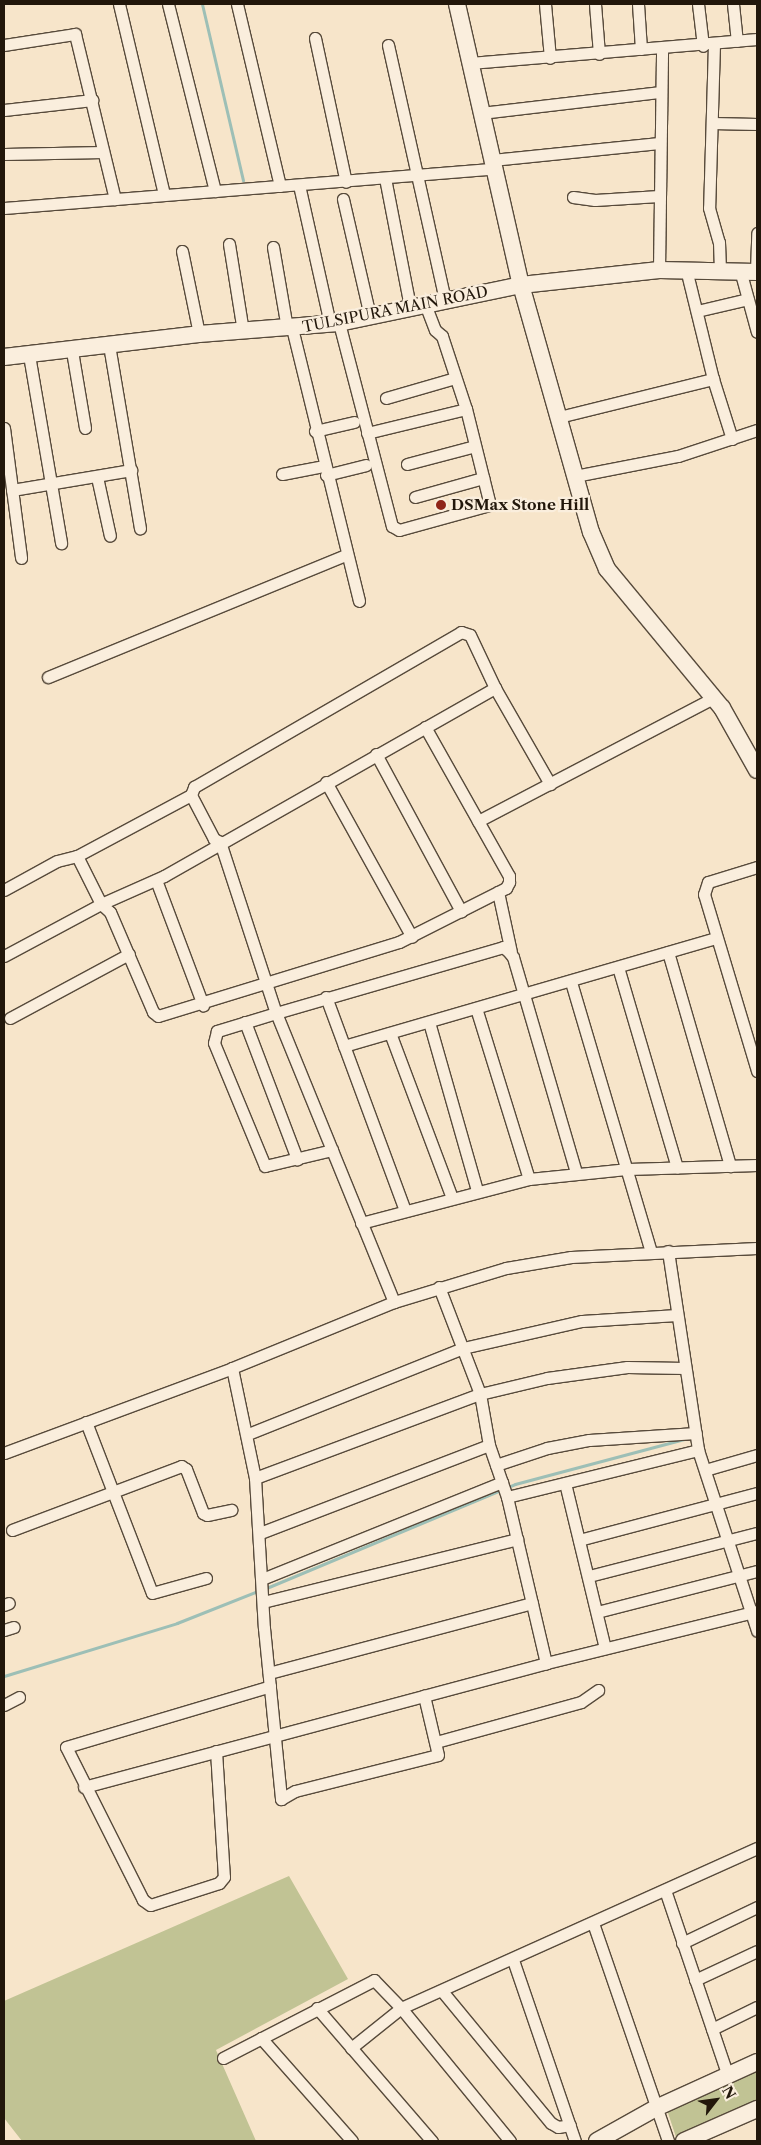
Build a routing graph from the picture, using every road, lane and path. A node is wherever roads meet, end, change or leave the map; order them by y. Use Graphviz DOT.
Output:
graph roads {
  1 [pos="119,4"];
  2 [pos="168,4"];
  3 [pos="237,4"];
  4 [pos="457,4"];
  5 [pos="545,4"];
  6 [pos="595,4"];
  7 [pos="638,4"];
  8 [pos="698,4"];
  9 [pos="733,4"];
  10 [pos="315,38"];
  11 [pos="757,39"];
  12 [pos="737,41"];
  13 [pos="4,45"];
  14 [pos="388,45"];
  15 [pos="708,45"];
  16 [pos="641,49"];
  17 [pos="662,49"];
  18 [pos="599,54"];
  19 [pos="550,58"];
  20 [pos="470,63"];
  21 [pos="662,92"];
  22 [pos="92,100"];
  23 [pos="4,110"];
  24 [pos="482,113"];
  25 [pos="712,124"];
  26 [pos="757,124"];
  27 [pos="659,143"];
  28 [pos="103,152"];
  29 [pos="4,154"];
  30 [pos="493,164"];
  31 [pos="416,175"];
  32 [pos="385,178"];
  33 [pos="346,182"];
  34 [pos="299,185"];
  35 [pos="280,186"];
  36 [pos="214,191"];
  37 [pos="164,194"];
  38 [pos="659,196"];
  39 [pos="572,197"];
  40 [pos="115,199"];
  41 [pos="343,199"];
  42 [pos="4,208"];
  43 [pos="757,233"];
  44 [pos="229,244"];
  45 [pos="273,247"];
  46 [pos="182,251"];
  47 [pos="686,269"];
  48 [pos="659,270"];
  49 [pos="720,271"];
  50 [pos="751,271"];
  51 [pos="521,285"];
  52 [pos="748,299"];
  53 [pos="445,300"];
  54 [pos="418,305"];
  55 [pos="697,311"];
  56 [pos="370,316"];
  57 [pos="334,323"];
  58 [pos="290,328"];
  59 [pos="243,331"];
  60 [pos="757,332"];
  61 [pos="199,334"];
  62 [pos="109,345"];
  63 [pos="72,351"];
  64 [pos="29,355"];
  65 [pos="4,357"];
  66 [pos="455,378"];
  67 [pos="713,379"];
  68 [pos="386,398"];
  69 [pos="466,409"];
  70 [pos="559,416"];
  71 [pos="354,422"];
  72 [pos="4,428"];
  73 [pos="86,428"];
  74 [pos="757,430"];
  75 [pos="316,431"];
  76 [pos="367,433"];
  77 [pos="732,439"];
  78 [pos="474,446"];
  79 [pos="407,464"];
  80 [pos="366,465"];
  81 [pos="131,470"];
  82 [pos="325,471"];
  83 [pos="282,474"];
  84 [pos="97,476"];
  85 [pos="575,476"];
  86 [pos="483,478"];
  87 [pos="52,485"];
  88 [pos="12,490"];
  89 [pos="415,497"];
  90 [pos="140,528"];
  91 [pos="110,536"];
  92 [pos="61,543"];
  93 [pos="346,556"];
  94 [pos="21,558"];
  95 [pos="359,601"];
  96 [pos="48,677"];
  97 [pos="494,688"];
  98 [pos="713,698"];
  99 [pos="425,726"];
  100 [pos="376,754"];
  101 [pos="757,770"];
  102 [pos="326,782"];
  103 [pos="550,784"];
  104 [pos="191,795"];
  105 [pos="478,821"];
  106 [pos="220,842"];
  107 [pos="77,856"];
  108 [pos="757,867"];
  109 [pos="156,880"];
  110 [pos="4,890"];
  111 [pos="498,892"];
  112 [pos="101,904"];
  113 [pos="461,911"];
  114 [pos="412,937"];
  115 [pos="716,938"];
  116 [pos="511,952"];
  117 [pos="668,952"];
  118 [pos="129,954"];
  119 [pos="4,956"];
  120 [pos="618,967"];
  121 [pos="571,982"];
  122 [pos="268,985"];
  123 [pos="525,995"];
  124 [pos="326,997"];
  125 [pos="203,1005"];
  126 [pos="476,1008"];
  127 [pos="276,1013"];
  128 [pos="10,1018"];
  129 [pos="245,1022"];
  130 [pos="429,1022"];
  131 [pos="390,1033"];
  132 [pos="344,1046"];
  133 [pos="757,1071"];
  134 [pos="332,1150"];
  135 [pos="297,1159"];
  136 [pos="757,1165"];
  137 [pos="730,1166"];
  138 [pos="677,1168"];
  139 [pos="628,1169"];
  140 [pos="576,1172"];
  141 [pos="529,1179"];
  142 [pos="478,1191"];
  143 [pos="452,1198"];
  144 [pos="405,1210"];
  145 [pos="361,1223"];
  146 [pos="757,1248"];
  147 [pos="668,1251"];
  148 [pos="651,1252"];
  149 [pos="439,1287"];
  150 [pos="394,1302"];
  151 [pos="677,1315"];
  152 [pos="463,1348"];
  153 [pos="232,1368"];
  154 [pos="685,1368"];
  155 [pos="480,1394"];
  156 [pos="86,1422"];
  157 [pos="696,1433"];
  158 [pos="248,1434"];
  159 [pos="489,1445"];
  160 [pos="698,1450"];
  161 [pos="4,1454"];
  162 [pos="757,1455"];
  163 [pos="496,1465"];
  164 [pos="705,1470"];
  165 [pos="255,1478"];
  166 [pos="502,1482"];
  167 [pos="565,1483"];
  168 [pos="112,1489"];
  169 [pos="757,1493"];
  170 [pos="507,1497"];
  171 [pos="717,1504"];
  172 [pos="231,1510"];
  173 [pos="12,1530"];
  174 [pos="260,1533"];
  175 [pos="757,1533"];
  176 [pos="517,1539"];
  177 [pos="727,1539"];
  178 [pos="579,1540"];
  179 [pos="757,1571"];
  180 [pos="739,1575"];
  181 [pos="589,1576"];
  182 [pos="206,1578"];
  183 [pos="262,1578"];
  184 [pos="263,1602"];
  185 [pos="532,1603"];
  186 [pos="755,1611"];
  187 [pos="597,1612"];
  188 [pos="757,1631"];
  189 [pos="606,1648"];
  190 [pos="546,1663"];
  191 [pos="270,1673"];
  192 [pos="270,1686"];
  193 [pos="598,1690"];
  194 [pos="424,1696"];
  195 [pos="19,1697"];
  196 [pos="4,1705"];
  197 [pos="274,1736"];
  198 [pos="436,1742"];
  199 [pos="216,1751"];
  200 [pos="84,1787"];
  201 [pos="757,1848"];
  202 [pos="665,1890"];
  203 [pos="757,1907"];
  204 [pos="593,1923"];
  205 [pos="682,1943"];
  206 [pos="757,1951"];
  207 [pos="513,1960"];
  208 [pos="695,1980"];
  209 [pos="442,1991"];
  210 [pos="757,2007"];
  211 [pos="318,2008"];
  212 [pos="401,2008"];
  213 [pos="712,2029"];
  214 [pos="261,2038"];
  215 [pos="351,2048"];
  216 [pos="223,2058"];
  217 [pos="757,2062"];
  218 [pos="728,2076"];
  219 [pos="656,2108"];
  220 [pos="757,2109"];
  221 [pos="570,2125"];
  222 [pos="352,2141"];
  223 [pos="432,2141"];
  224 [pos="510,2141"];
  225 [pos="575,2141"];
  226 [pos="597,2141"];
  227 [pos="668,2141"];
  228 [pos="684,2141"];
  1 -- 37 [label="street"];
  2 -- 36 [label="street"];
  3 -- 35 [label="street"];
  4 -- 20 [label="street"];
  5 -- 19 [label="street"];
  6 -- 18 [label="street"];
  7 -- 16 [label="street"];
  8 -- 15 [label="street"];
  9 -- 12 [label="street"];
  10 -- 33 [label="street"];
  11 -- 12 [label="street"];
  12 -- 15 [label="street"];
  13 -- 22 [label="street"];
  14 -- 31 [label="street"];
  15 -- 17 [label="street"];
  15 -- 25 [label="street"];
  16 -- 17 [label="street"];
  16 -- 18 [label="street"];
  17 -- 21 [label="street"];
  18 -- 19 [label="street"];
  19 -- 20 [label="street"];
  20 -- 24 [label="street"];
  21 -- 24 [label="street"];
  21 -- 27 [label="street"];
  22 -- 23 [label="street"];
  22 -- 28 [label="street"];
  24 -- 30 [label="street"];
  25 -- 26 [label="street"];
  25 -- 49 [label="street"];
  27 -- 30 [label="street"];
  27 -- 38 [label="street"];
  28 -- 29 [label="street"];
  28 -- 40 [label="street"];
  30 -- 31 [label="street"];
  30 -- 51 [label="street"];
  31 -- 32 [label="street"];
  31 -- 53 [label="street"];
  32 -- 33 [label="street"];
  32 -- 54 [label="street"];
  33 -- 34 [label="street"];
  34 -- 35 [label="street"];
  34 -- 57 [label="street"];
  35 -- 36 [label="street"];
  36 -- 37 [label="street"];
  37 -- 40 [label="street"];
  38 -- 39 [label="street"];
  38 -- 48 [label="street"];
  40 -- 42 [label="street"];
  41 -- 56 [label="street"];
  43 -- 50 [label="street"];
  44 -- 59 [label="street"];
  45 -- 58 [label="street"];
  46 -- 61 [label="street"];
  47 -- 48 [label="street, TULSIPURA MAIN ROAD"];
  47 -- 49 [label="street, TULSIPURA MAIN ROAD"];
  47 -- 55 [label="street"];
  48 -- 51 [label="street, TULSIPURA MAIN ROAD"];
  49 -- 50 [label="street, TULSIPURA MAIN ROAD"];
  50 -- 52 [label="street"];
  51 -- 53 [label="street, TULSIPURA MAIN ROAD"];
  51 -- 70 [label="street"];
  52 -- 55 [label="street"];
  52 -- 60 [label="street"];
  53 -- 54 [label="street, TULSIPURA MAIN ROAD"];
  54 -- 56 [label="street, TULSIPURA MAIN ROAD"];
  54 -- 66 [label="street"];
  55 -- 67 [label="street"];
  56 -- 57 [label="street, TULSIPURA MAIN ROAD"];
  57 -- 58 [label="street, TULSIPURA MAIN ROAD"];
  57 -- 76 [label="street"];
  58 -- 59 [label="street, TULSIPURA MAIN ROAD"];
  58 -- 75 [label="street"];
  59 -- 61 [label="street, TULSIPURA MAIN ROAD"];
  61 -- 62 [label="street, TULSIPURA MAIN ROAD"];
  62 -- 63 [label="street, TULSIPURA MAIN ROAD"];
  62 -- 81 [label="street"];
  63 -- 64 [label="street, TULSIPURA MAIN ROAD"];
  63 -- 73 [label="street"];
  64 -- 65 [label="street, TULSIPURA MAIN ROAD"];
  64 -- 87 [label="street"];
  66 -- 68 [label="street"];
  66 -- 69 [label="street"];
  67 -- 70 [label="street"];
  67 -- 77 [label="street"];
  69 -- 76 [label="street"];
  69 -- 78 [label="street"];
  70 -- 85 [label="street"];
  71 -- 75 [label="street"];
  72 -- 88 [label="street"];
  74 -- 77 [label="street"];
  75 -- 82 [label="street"];
  76 -- 86 [label="street"];
  77 -- 85 [label="street"];
  78 -- 79 [label="street"];
  78 -- 86 [label="street"];
  80 -- 82 [label="street"];
  81 -- 84 [label="street"];
  81 -- 90 [label="street"];
  82 -- 83 [label="street"];
  82 -- 93 [label="street"];
  84 -- 87 [label="street"];
  84 -- 91 [label="street"];
  85 -- 98 [label="street"];
  86 -- 89 [label="street"];
  87 -- 88 [label="street"];
  87 -- 92 [label="street"];
  88 -- 94 [label="street"];
  93 -- 95 [label="street"];
  93 -- 96 [label="street"];
  97 -- 99 [label="street"];
  97 -- 103 [label="street"];
  97 -- 104 [label="street"];
  98 -- 101 [label="street"];
  98 -- 103 [label="street"];
  99 -- 100 [label="street"];
  99 -- 105 [label="street"];
  100 -- 102 [label="street"];
  100 -- 113 [label="street"];
  102 -- 106 [label="street"];
  102 -- 114 [label="street"];
  103 -- 105 [label="street"];
  104 -- 106 [label="street"];
  104 -- 107 [label="street"];
  105 -- 111 [label="street"];
  106 -- 109 [label="street"];
  106 -- 122 [label="street"];
  107 -- 110 [label="street"];
  107 -- 112 [label="street"];
  108 -- 115 [label="street"];
  109 -- 112 [label="street"];
  109 -- 125 [label="street"];
  111 -- 113 [label="street"];
  111 -- 116 [label="street"];
  112 -- 118 [label="street"];
  112 -- 119 [label="street"];
  113 -- 114 [label="street"];
  114 -- 122 [label="street"];
  115 -- 117 [label="street"];
  115 -- 133 [label="street"];
  116 -- 123 [label="street"];
  116 -- 124 [label="street"];
  117 -- 120 [label="street"];
  117 -- 137 [label="street"];
  118 -- 125 [label="street"];
  118 -- 128 [label="street"];
  120 -- 121 [label="street"];
  120 -- 138 [label="street"];
  121 -- 123 [label="street"];
  121 -- 139 [label="street"];
  122 -- 125 [label="street"];
  122 -- 127 [label="street"];
  123 -- 126 [label="street"];
  123 -- 140 [label="street"];
  124 -- 127 [label="street"];
  124 -- 132 [label="street"];
  126 -- 130 [label="street"];
  126 -- 141 [label="street"];
  127 -- 129 [label="street"];
  127 -- 134 [label="street"];
  129 -- 135 [label="street"];
  129 -- 135 [label="street"];
  130 -- 131 [label="street"];
  130 -- 142 [label="street"];
  131 -- 132 [label="street"];
  131 -- 143 [label="street"];
  132 -- 144 [label="street"];
  134 -- 135 [label="street"];
  134 -- 145 [label="street"];
  136 -- 137 [label="street"];
  137 -- 138 [label="street"];
  138 -- 139 [label="street"];
  139 -- 140 [label="street"];
  139 -- 148 [label="street"];
  140 -- 141 [label="street"];
  141 -- 142 [label="street"];
  142 -- 143 [label="street"];
  143 -- 144 [label="street"];
  144 -- 145 [label="street"];
  145 -- 150 [label="street"];
  146 -- 147 [label="street"];
  147 -- 148 [label="street"];
  147 -- 151 [label="street"];
  148 -- 149 [label="street"];
  149 -- 150 [label="street"];
  149 -- 152 [label="street"];
  150 -- 153 [label="street"];
  151 -- 152 [label="street"];
  151 -- 154 [label="street"];
  152 -- 155 [label="street"];
  152 -- 158 [label="street"];
  153 -- 156 [label="street"];
  153 -- 158 [label="street"];
  154 -- 155 [label="street"];
  154 -- 157 [label="street"];
  155 -- 159 [label="street"];
  155 -- 165 [label="street"];
  156 -- 161 [label="street"];
  156 -- 168 [label="street"];
  157 -- 160 [label="street"];
  157 -- 163 [label="street"];
  158 -- 165 [label="street"];
  159 -- 163 [label="street"];
  159 -- 174 [label="street"];
  160 -- 164 [label="street"];
  160 -- 167 [label="street"];
  162 -- 164 [label="street"];
  163 -- 166 [label="street"];
  164 -- 171 [label="street"];
  165 -- 174 [label="street"];
  166 -- 170 [label="street"];
  166 -- 183 [label="street"];
  167 -- 170 [label="street"];
  167 -- 178 [label="street"];
  168 -- 172 [label="street"];
  168 -- 173 [label="street"];
  168 -- 182 [label="street"];
  169 -- 171 [label="street"];
  170 -- 176 [label="street"];
  171 -- 177 [label="street"];
  171 -- 178 [label="street"];
  174 -- 183 [label="street"];
  175 -- 177 [label="street"];
  176 -- 184 [label="street"];
  176 -- 185 [label="street"];
  177 -- 180 [label="street"];
  177 -- 181 [label="street"];
  178 -- 181 [label="street"];
  179 -- 180 [label="street"];
  180 -- 186 [label="street"];
  180 -- 187 [label="street"];
  181 -- 187 [label="street"];
  183 -- 184 [label="street"];
  184 -- 191 [label="street"];
  185 -- 190 [label="street"];
  185 -- 191 [label="street"];
  186 -- 188 [label="street"];
  186 -- 189 [label="street"];
  187 -- 189 [label="street"];
  189 -- 190 [label="street"];
  190 -- 194 [label="street"];
  191 -- 192 [label="street"];
  192 -- 197 [label="street"];
  192 -- 200 [label="street"];
  193 -- 198 [label="street"];
  194 -- 197 [label="street"];
  194 -- 198 [label="street"];
  195 -- 196 [label="street"];
  197 -- 198 [label="street"];
  197 -- 199 [label="street"];
  199 -- 200 [label="street"];
  199 -- 200 [label="street"];
  201 -- 202 [label="street"];
  202 -- 204 [label="street"];
  202 -- 205 [label="street"];
  203 -- 205 [label="street"];
  204 -- 207 [label="street"];
  204 -- 219 [label="street"];
  205 -- 208 [label="street"];
  206 -- 208 [label="street"];
  207 -- 209 [label="street"];
  207 -- 221 [label="street"];
  208 -- 213 [label="street"];
  209 -- 212 [label="street"];
  209 -- 221 [label="street"];
  210 -- 213 [label="street"];
  211 -- 212 [label="street"];
  211 -- 214 [label="street"];
  211 -- 215 [label="street"];
  212 -- 215 [label="street"];
  212 -- 224 [label="street"];
  213 -- 218 [label="street"];
  214 -- 216 [label="street"];
  214 -- 222 [label="street"];
  215 -- 223 [label="street"];
  217 -- 218 [label="street"];
  218 -- 219 [label="street"];
  219 -- 226 [label="street"];
  219 -- 227 [label="street"];
  220 -- 228 [label="street"];
  221 -- 225 [label="street"];
}
